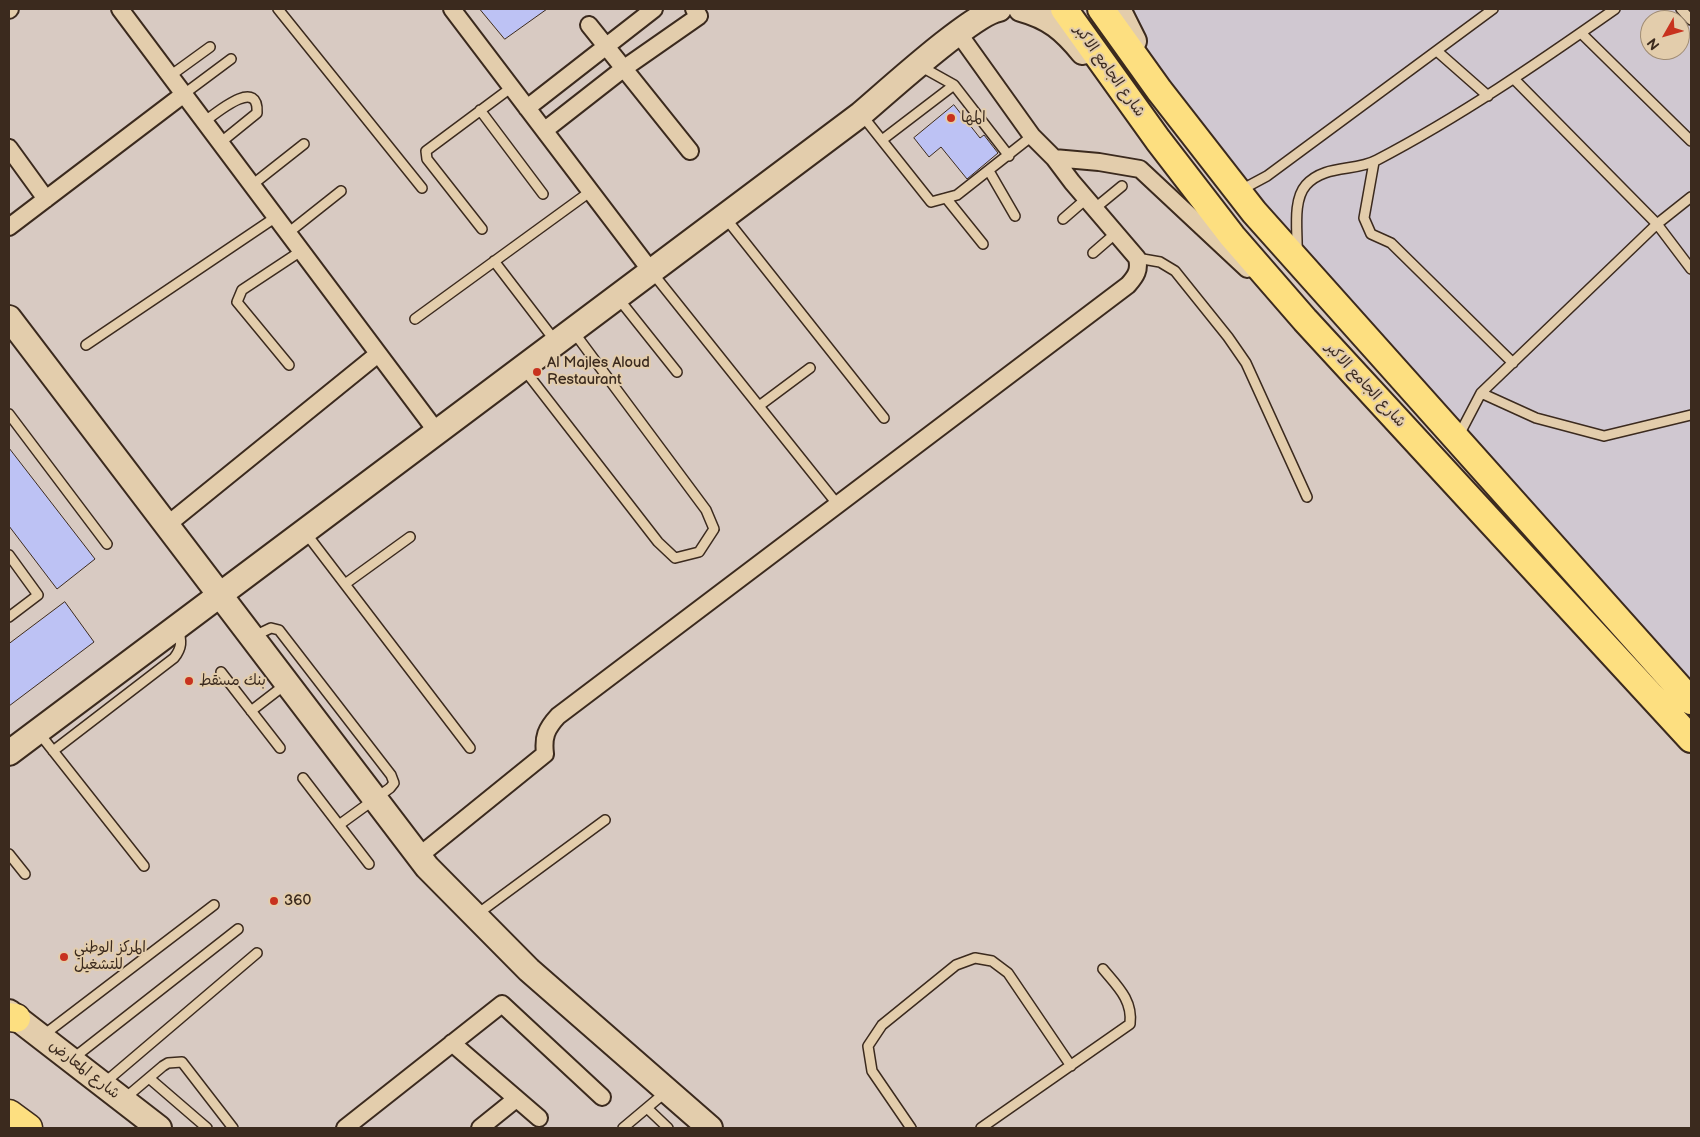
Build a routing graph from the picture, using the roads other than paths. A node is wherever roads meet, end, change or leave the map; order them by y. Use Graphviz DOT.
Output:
graph roads {
  1 [pos="120,9"];
  2 [pos="278,9"];
  3 [pos="452,9"];
  4 [pos="654,9"];
  5 [pos="1021,9"];
  6 [pos="1064,9"];
  7 [pos="1101,9"];
  8 [pos="1118,9"];
  9 [pos="1493,9"];
  10 [pos="1615,9"];
  11 [pos="1681,9"];
  12 [pos="701,11"];
  13 [pos="987,11"];
  14 [pos="1691,20"];
  15 [pos="589,25"];
  16 [pos="1581,33"];
  17 [pos="958,34"];
  18 [pos="606,46"];
  19 [pos="210,47"];
  20 [pos="1438,52"];
  21 [pos="231,59"];
  22 [pos="920,65"];
  23 [pos="623,69"];
  24 [pos="170,76"];
  25 [pos="1514,79"];
  26 [pos="954,85"];
  27 [pos="512,87"];
  28 [pos="1159,90"];
  29 [pos="184,94"];
  30 [pos="1488,96"];
  31 [pos="527,108"];
  32 [pos="480,110"];
  33 [pos="861,114"];
  34 [pos="204,122"];
  35 [pos="1148,125"];
  36 [pos="545,130"];
  37 [pos="1032,136"];
  38 [pos="882,140"];
  39 [pos="1691,141"];
  40 [pos="220,143"];
  41 [pos="304,144"];
  42 [pos="9,148"];
  43 [pos="690,151"];
  44 [pos="1009,156"];
  45 [pos="1054,158"];
  46 [pos="1374,162"];
  47 [pos="989,171"];
  48 [pos="252,185"];
  49 [pos="1122,186"];
  50 [pos="422,188"];
  51 [pos="341,191"];
  52 [pos="591,191"];
  53 [pos="1239,191"];
  54 [pos="542,194"];
  55 [pos="1691,197"];
  56 [pos="946,198"];
  57 [pos="46,199"];
  58 [pos="1090,204"];
  59 [pos="724,216"];
  60 [pos="1015,216"];
  61 [pos="276,217"];
  62 [pos="1063,220"];
  63 [pos="1657,224"];
  64 [pos="9,227"];
  65 [pos="482,229"];
  66 [pos="288,233"];
  67 [pos="1116,233"];
  68 [pos="983,244"];
  69 [pos="301,250"];
  70 [pos="1093,253"];
  71 [pos="1137,258"];
  72 [pos="1297,260"];
  73 [pos="494,261"];
  74 [pos="1691,269"];
  75 [pos="651,271"];
  76 [pos="617,297"];
  77 [pos="9,318"];
  78 [pos="415,319"];
  79 [pos="1305,320"];
  80 [pos="564,336"];
  81 [pos="86,345"];
  82 [pos="378,354"];
  83 [pos="1513,363"];
  84 [pos="289,366"];
  85 [pos="523,368"];
  86 [pos="810,368"];
  87 [pos="677,372"];
  88 [pos="1482,393"];
  89 [pos="759,406"];
  90 [pos="9,414"];
  91 [pos="1691,415"];
  92 [pos="884,418"];
  93 [pos="437,432"];
  94 [pos="1457,439"];
  95 [pos="1307,497"];
  96 [pos="838,505"];
  97 [pos="167,526"];
  98 [pos="304,531"];
  99 [pos="410,536"];
  100 [pos="107,544"];
  101 [pos="9,555"];
  102 [pos="345,584"];
  103 [pos="219,596"];
  104 [pos="9,617"];
  105 [pos="177,627"];
  106 [pos="251,637"];
  107 [pos="221,672"];
  108 [pos="286,683"];
  109 [pos="1691,701"];
  110 [pos="251,711"];
  111 [pos="37,731"];
  112 [pos="1691,739"];
  113 [pos="280,748"];
  114 [pos="470,748"];
  115 [pos="52,751"];
  116 [pos="9,753"];
  117 [pos="303,778"];
  118 [pos="376,799"];
  119 [pos="605,820"];
  120 [pos="339,825"];
  121 [pos="9,854"];
  122 [pos="419,856"];
  123 [pos="369,864"];
  124 [pos="144,866"];
  125 [pos="24,874"];
  126 [pos="214,905"];
  127 [pos="475,915"];
  128 [pos="238,929"];
  129 [pos="258,953"];
  130 [pos="1103,969"];
  131 [pos="11,1016"];
  132 [pos="41,1037"];
  133 [pos="452,1042"];
  134 [pos="71,1060"];
  135 [pos="1071,1066"];
  136 [pos="149,1078"];
  137 [pos="102,1084"];
  138 [pos="667,1090"];
  139 [pos="602,1097"];
  140 [pos="516,1099"];
  141 [pos="123,1100"];
  142 [pos="647,1108"];
  143 [pos="9,1114"];
  144 [pos="539,1118"];
  145 [pos="28,1128"];
  146 [pos="160,1128"];
  147 [pos="207,1128"];
  148 [pos="233,1128"];
  149 [pos="345,1128"];
  150 [pos="480,1128"];
  151 [pos="623,1128"];
  152 [pos="668,1128"];
  153 [pos="710,1128"];
  154 [pos="910,1128"];
  155 [pos="981,1128"];
  1 -- 24 [label="street"];
  2 -- 50 [label="lane"];
  3 -- 27 [label="street"];
  4 -- 18 [label="street"];
  5 -- 35 [label="street"];
  6 -- 35 [label="main road, شارع الجامع الاكبر"];
  7 -- 28 [label="main road, شارع الجامع الاكبر"];
  8 -- 28 [label="street"];
  9 -- 20 [label="lane"];
  10 -- 16 [label="lane"];
  11 -- 14 [label="lane"];
  12 -- 23 [label="street"];
  13 -- 17 [label="street"];
  15 -- 18 [label="street"];
  16 -- 25 [label="lane"];
  16 -- 39 [label="lane"];
  17 -- 22 [label="street"];
  17 -- 37 [label="street"];
  18 -- 23 [label="street"];
  18 -- 31 [label="street"];
  19 -- 24 [label="lane"];
  20 -- 30 [label="lane"];
  20 -- 53 [label="lane"];
  21 -- 29 [label="lane"];
  22 -- 26 [label="lane"];
  22 -- 33 [label="street"];
  23 -- 36 [label="street"];
  23 -- 43 [label="street"];
  24 -- 29 [label="street"];
  25 -- 30 [label="lane"];
  25 -- 63 [label="lane"];
  26 -- 38 [label="lane"];
  26 -- 44 [label="lane"];
  27 -- 31 [label="street"];
  27 -- 32 [label="lane"];
  28 -- 53 [label="main road, شارع الجامع الاكبر"];
  29 -- 34 [label="street"];
  29 -- 57 [label="street"];
  30 -- 46 [label="lane"];
  31 -- 36 [label="street"];
  32 -- 54 [label="lane"];
  32 -- 65 [label="lane"];
  33 -- 38 [label="lane"];
  33 -- 59 [label="street"];
  34 -- 40 [label="street"];
  34 -- 40 [label="lane"];
  35 -- 79 [label="main road, شارع الجامع الاكبر"];
  36 -- 52 [label="street"];
  37 -- 44 [label="lane"];
  37 -- 45 [label="street"];
  38 -- 56 [label="lane"];
  40 -- 48 [label="street"];
  41 -- 48 [label="lane"];
  42 -- 57 [label="street"];
  44 -- 47 [label="lane"];
  45 -- 58 [label="street"];
  45 -- 79 [label="street"];
  46 -- 72 [label="lane"];
  46 -- 83 [label="lane"];
  47 -- 56 [label="lane"];
  47 -- 60 [label="lane"];
  48 -- 61 [label="street"];
  49 -- 58 [label="lane"];
  51 -- 66 [label="lane"];
  52 -- 73 [label="lane"];
  52 -- 75 [label="street"];
  53 -- 72 [label="main road, شارع الجامع الاكبر"];
  55 -- 63 [label="lane"];
  56 -- 68 [label="lane"];
  57 -- 64 [label="street"];
  58 -- 62 [label="lane"];
  58 -- 67 [label="street"];
  59 -- 75 [label="street"];
  59 -- 92 [label="lane"];
  61 -- 66 [label="street"];
  61 -- 81 [label="lane"];
  63 -- 74 [label="lane"];
  63 -- 83 [label="lane"];
  66 -- 69 [label="street"];
  67 -- 70 [label="lane"];
  67 -- 71 [label="street"];
  69 -- 82 [label="street"];
  69 -- 84 [label="lane"];
  71 -- 95 [label="lane"];
  71 -- 96 [label="street"];
  72 -- 94 [label="main road, شارع الجامع الاكبر"];
  73 -- 78 [label="lane"];
  73 -- 80 [label="lane"];
  75 -- 76 [label="street"];
  75 -- 89 [label="lane"];
  76 -- 80 [label="street"];
  76 -- 87 [label="lane"];
  77 -- 97 [label="street"];
  79 -- 112 [label="main road, شارع الجامع الاكبر"];
  80 -- 85 [label="street"];
  80 -- 85 [label="lane"];
  82 -- 93 [label="street"];
  82 -- 97 [label="street"];
  83 -- 88 [label="lane"];
  85 -- 93 [label="street"];
  86 -- 89 [label="lane"];
  88 -- 91 [label="lane"];
  88 -- 94 [label="lane"];
  89 -- 96 [label="lane"];
  90 -- 100 [label="lane"];
  93 -- 98 [label="street"];
  94 -- 109 [label="main road, شارع الجامع الاكبر"];
  96 -- 122 [label="street"];
  97 -- 103 [label="street"];
  98 -- 102 [label="lane"];
  98 -- 103 [label="street"];
  99 -- 102 [label="lane"];
  101 -- 104 [label="lane"];
  102 -- 114 [label="lane"];
  103 -- 105 [label="street"];
  103 -- 106 [label="street"];
  105 -- 111 [label="street"];
  105 -- 115 [label="lane"];
  106 -- 108 [label="street"];
  106 -- 118 [label="lane"];
  107 -- 110 [label="lane"];
  108 -- 110 [label="lane"];
  108 -- 118 [label="street"];
  110 -- 113 [label="lane"];
  111 -- 115 [label="lane"];
  111 -- 116 [label="street"];
  115 -- 124 [label="lane"];
  117 -- 120 [label="lane"];
  118 -- 120 [label="lane"];
  118 -- 122 [label="street"];
  119 -- 127 [label="lane"];
  120 -- 123 [label="lane"];
  121 -- 125 [label="lane"];
  122 -- 127 [label="street"];
  126 -- 132 [label="lane"];
  127 -- 138 [label="street"];
  128 -- 134 [label="lane"];
  129 -- 137 [label="lane"];
  130 -- 135 [label="lane"];
  131 -- 132 [label="street, شارع المعارض"];
  132 -- 134 [label="street, شارع المعارض"];
  133 -- 139 [label="street"];
  133 -- 140 [label="street"];
  133 -- 149 [label="street"];
  134 -- 137 [label="street, شارع المعارض"];
  135 -- 154 [label="lane"];
  135 -- 155 [label="lane"];
  136 -- 141 [label="lane"];
  136 -- 147 [label="lane"];
  136 -- 148 [label="lane"];
  137 -- 141 [label="street, شارع المعارض"];
  138 -- 142 [label="lane"];
  138 -- 153 [label="street"];
  140 -- 144 [label="street"];
  140 -- 150 [label="street"];
  141 -- 146 [label="street, شارع المعارض"];
  142 -- 151 [label="lane"];
  142 -- 152 [label="lane"];
  143 -- 145 [label="highway"];
}
